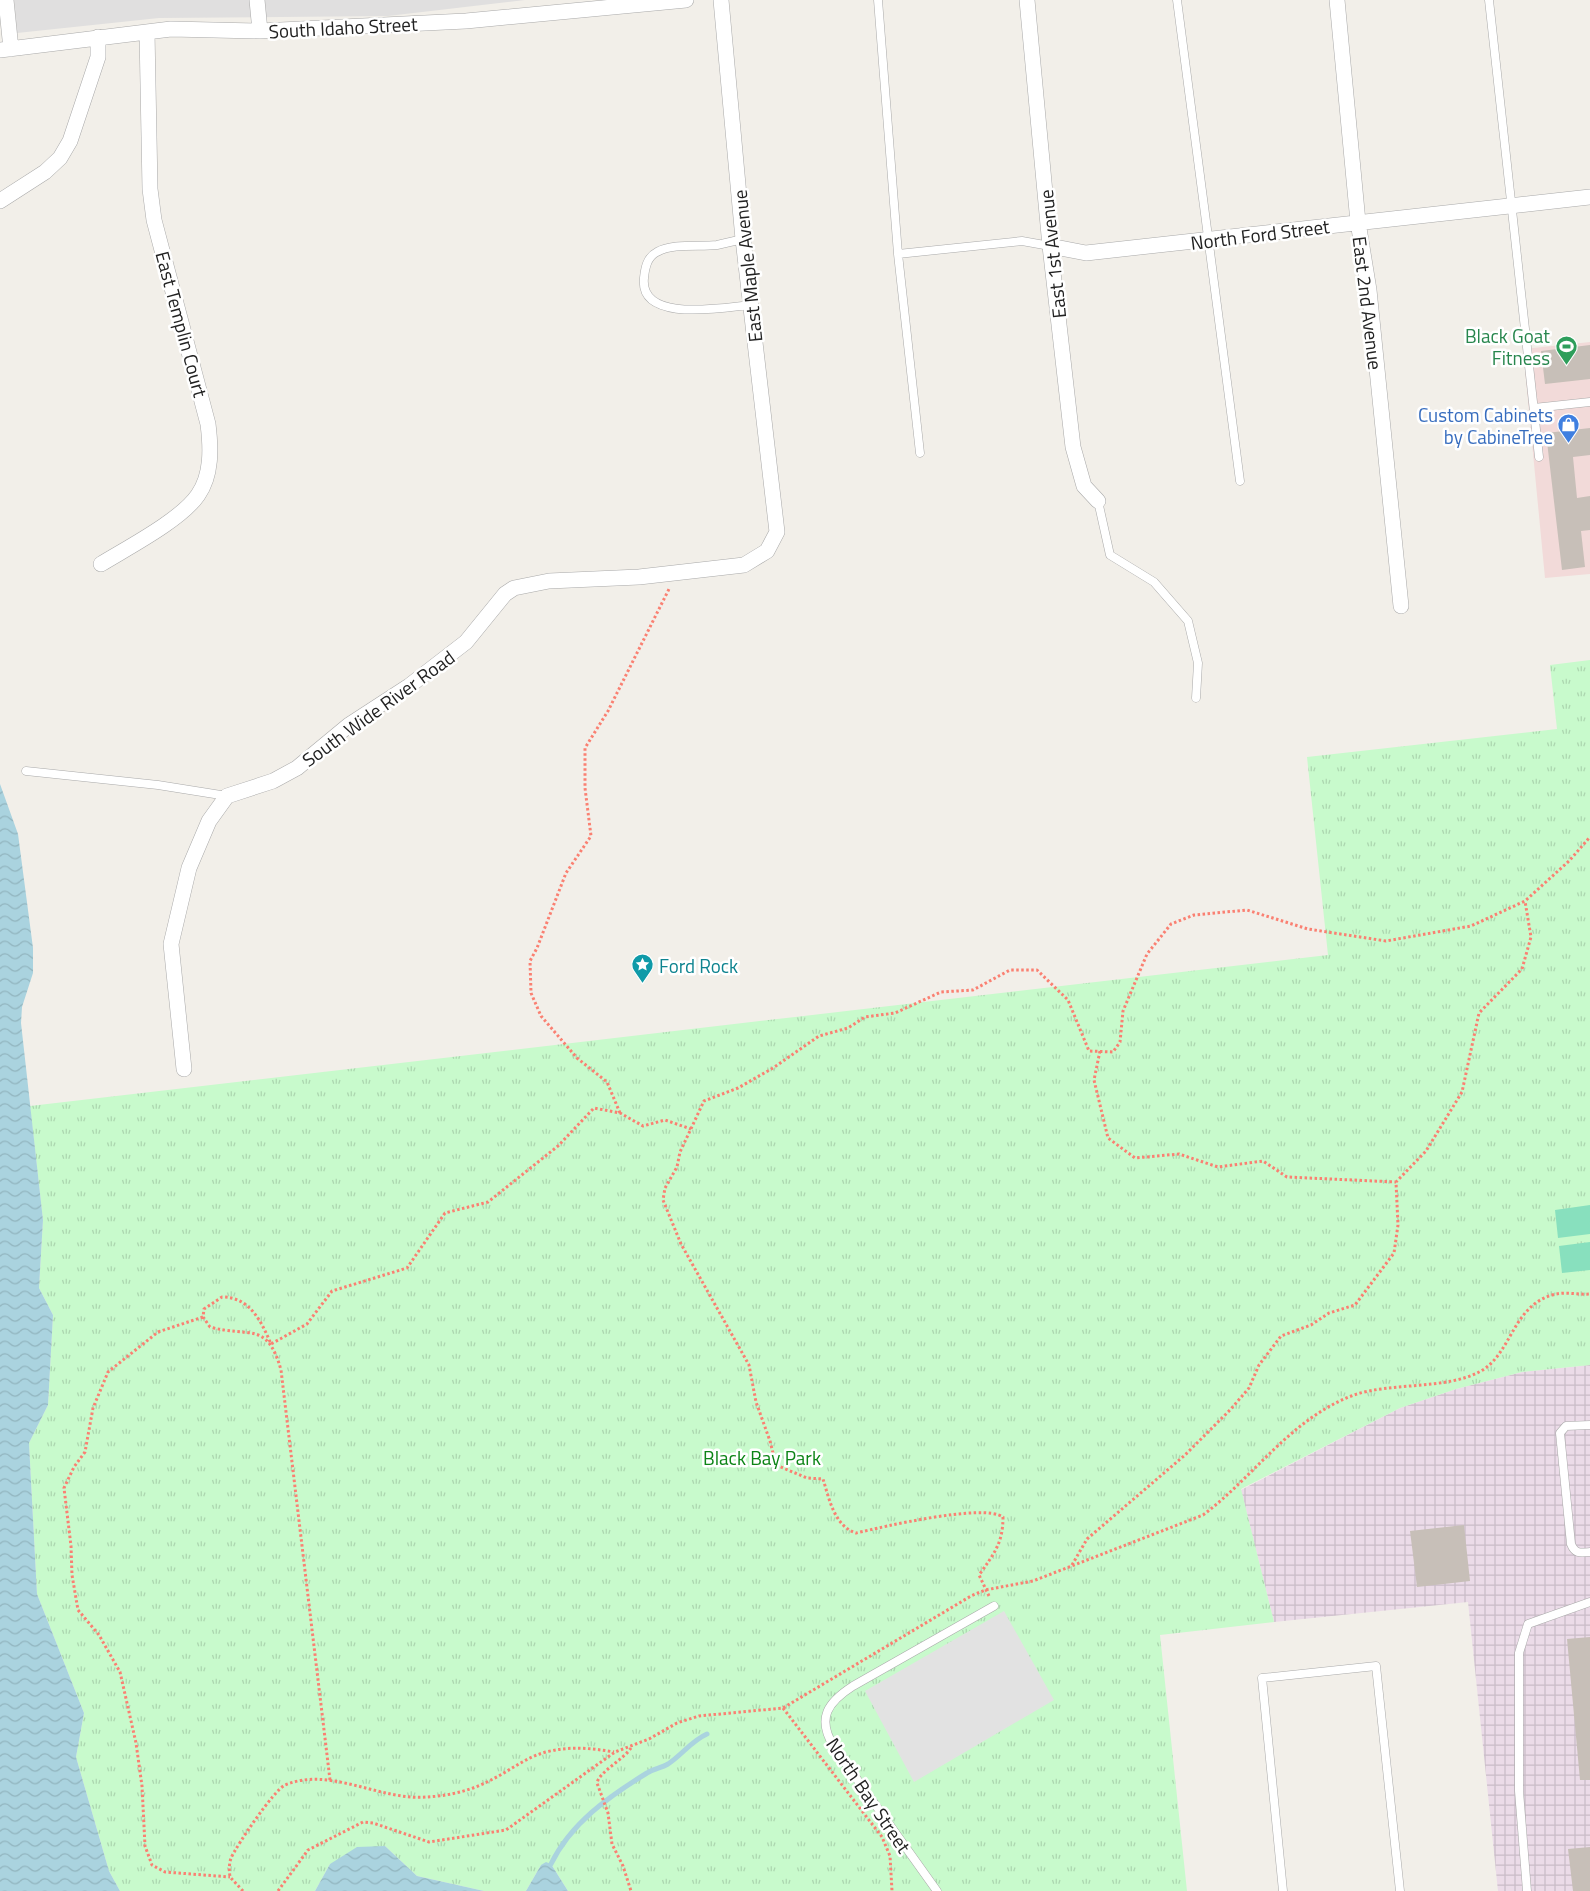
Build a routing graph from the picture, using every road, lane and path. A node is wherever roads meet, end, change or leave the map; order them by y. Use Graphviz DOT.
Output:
graph roads {
  1 [pos="6,0"];
  2 [pos="257,0"];
  3 [pos="686,0"];
  4 [pos="721,0"];
  5 [pos="878,0"];
  6 [pos="1027,0"];
  7 [pos="1178,0"];
  8 [pos="1337,0"];
  9 [pos="1489,0"];
  10 [pos="260,31"];
  11 [pos="148,32"];
  12 [pos="98,37"];
  13 [pos="6,49"];
  14 [pos="1590,197"];
  15 [pos="0,201"];
  16 [pos="1512,205"];
  17 [pos="1358,222"];
  18 [pos="743,239"];
  19 [pos="1209,241"];
  20 [pos="1050,246"];
  21 [pos="898,254"];
  22 [pos="751,305"];
  23 [pos="1590,402"];
  24 [pos="1534,408"];
  25 [pos="920,453"];
  26 [pos="1539,458"];
  27 [pos="1240,481"];
  28 [pos="1098,501"];
  29 [pos="777,532"];
  30 [pos="101,564"];
  31 [pos="677,573"];
  32 [pos="1400,606"];
  33 [pos="1196,698"];
  34 [pos="26,771"];
  35 [pos="227,796"];
  36 [pos="1590,837"];
  37 [pos="1525,901"];
  38 [pos="1100,1051"];
  39 [pos="184,1069"];
  40 [pos="620,1113"];
  41 [pos="691,1129"];
  42 [pos="1396,1182"];
  43 [pos="1590,1294"];
  44 [pos="203,1317"];
  45 [pos="271,1344"];
  46 [pos="1590,1424"];
  47 [pos="1590,1552"];
  48 [pos="1072,1566"];
  49 [pos="985,1590"];
  50 [pos="1590,1602"];
  51 [pos="994,1606"];
  52 [pos="783,1708"];
  53 [pos="631,1748"];
  54 [pos="614,1752"];
  55 [pos="330,1780"];
  56 [pos="230,1877"];
  57 [pos="243,1891"];
  58 [pos="278,1891"];
  59 [pos="631,1891"];
  60 [pos="892,1891"];
  61 [pos="937,1891"];
  62 [pos="1283,1891"];
  63 [pos="1400,1891"];
  64 [pos="1527,1891"];
  1 -- 13 [label="street"];
  2 -- 10 [label="street"];
  3 -- 10 [label="street, South Idaho Street"];
  4 -- 18 [label="street, East Maple Avenue"];
  5 -- 21 [label="lane"];
  6 -- 20 [label="street, East 1st Avenue"];
  7 -- 19 [label="lane"];
  8 -- 17 [label="street, East 2nd Avenue"];
  9 -- 16 [label="lane"];
  10 -- 11 [label="street, South Idaho Street"];
  11 -- 12 [label="street, South Idaho Street"];
  11 -- 30 [label="street, East Templin Court"];
  12 -- 13 [label="street, South Idaho Street"];
  12 -- 15 [label="street"];
  14 -- 16 [label="street, North Ford Street"];
  16 -- 17 [label="street, North Ford Street"];
  16 -- 24 [label="lane"];
  17 -- 19 [label="street, North Ford Street"];
  17 -- 32 [label="street, East 2nd Avenue"];
  18 -- 22 [label="street, East Maple Avenue"];
  18 -- 22 [label="lane"];
  19 -- 20 [label="street, North Ford Street"];
  19 -- 27 [label="lane"];
  20 -- 21 [label="lane"];
  20 -- 28 [label="street, East 1st Avenue"];
  21 -- 25 [label="lane"];
  22 -- 29 [label="street, East Maple Avenue"];
  23 -- 24 [label="lane"];
  24 -- 26 [label="lane"];
  28 -- 33 [label="lane"];
  29 -- 31 [label="street, South Wide River Road"];
  31 -- 35 [label="street, South Wide River Road"];
  31 -- 40 [label="path"];
  34 -- 35 [label="lane"];
  35 -- 39 [label="street"];
  36 -- 37 [label="path"];
  37 -- 38 [label="path"];
  37 -- 42 [label="path"];
  38 -- 41 [label="path"];
  38 -- 42 [label="path"];
  40 -- 41 [label="path"];
  40 -- 45 [label="path"];
  41 -- 49 [label="path"];
  42 -- 48 [label="path"];
  43 -- 48 [label="path"];
  44 -- 45 [label="path"];
  44 -- 45 [label="path"];
  44 -- 56 [label="path"];
  45 -- 55 [label="path"];
  46 -- 47 [label="lane"];
  48 -- 49 [label="path"];
  49 -- 52 [label="path"];
  50 -- 64 [label="lane"];
  51 -- 61 [label="lane, North Bay Street"];
  52 -- 53 [label="path"];
  52 -- 60 [label="path"];
  53 -- 54 [label="path"];
  53 -- 59 [label="path"];
  54 -- 55 [label="path"];
  54 -- 58 [label="path"];
  55 -- 56 [label="path"];
  56 -- 57 [label="path"];
  62 -- 63 [label="lane"];
}
